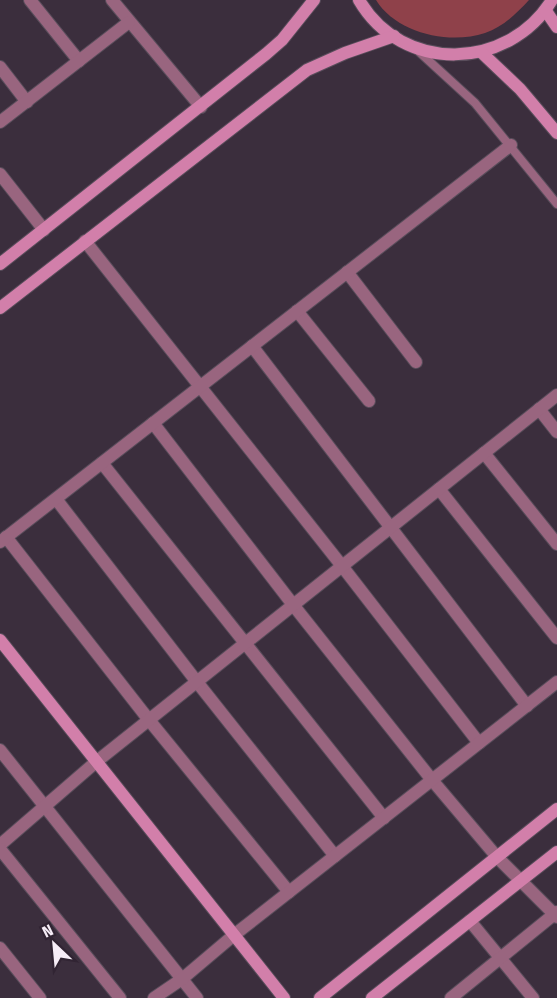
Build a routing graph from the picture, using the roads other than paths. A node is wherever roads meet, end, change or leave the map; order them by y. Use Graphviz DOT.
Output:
graph roads {
  1 [pos="30,0"];
  2 [pos="112,0"];
  3 [pos="314,0"];
  4 [pos="359,0"];
  5 [pos="549,5"];
  6 [pos="129,22"];
  7 [pos="557,27"];
  8 [pos="394,36"];
  9 [pos="413,46"];
  10 [pos="481,52"];
  11 [pos="79,61"];
  12 [pos="0,67"];
  13 [pos="27,102"];
  14 [pos="201,106"];
  15 [pos="0,122"];
  16 [pos="557,133"];
  17 [pos="511,145"];
  18 [pos="0,174"];
  19 [pos="557,204"];
  20 [pos="44,230"];
  21 [pos="84,241"];
  22 [pos="0,264"];
  23 [pos="347,272"];
  24 [pos="0,308"];
  25 [pos="297,311"];
  26 [pos="252,346"];
  27 [pos="416,362"];
  28 [pos="199,387"];
  29 [pos="557,395"];
  30 [pos="369,402"];
  31 [pos="539,409"];
  32 [pos="153,423"];
  33 [pos="557,432"];
  34 [pos="484,453"];
  35 [pos="102,463"];
  36 [pos="439,489"];
  37 [pos="56,499"];
  38 [pos="391,528"];
  39 [pos="3,540"];
  40 [pos="557,544"];
  41 [pos="342,566"];
  42 [pos="294,606"];
  43 [pos="557,638"];
  44 [pos="0,640"];
  45 [pos="243,644"];
  46 [pos="197,682"];
  47 [pos="557,682"];
  48 [pos="527,706"];
  49 [pos="149,720"];
  50 [pos="478,743"];
  51 [pos="0,750"];
  52 [pos="96,762"];
  53 [pos="432,780"];
  54 [pos="45,807"];
  55 [pos="557,809"];
  56 [pos="384,818"];
  57 [pos="0,847"];
  58 [pos="557,852"];
  59 [pos="335,856"];
  60 [pos="497,857"];
  61 [pos="521,880"];
  62 [pos="289,892"];
  63 [pos="556,914"];
  64 [pos="470,921"];
  65 [pos="234,935"];
  66 [pos="0,948"];
  67 [pos="501,958"];
  68 [pos="182,979"];
  69 [pos="455,997"];
  70 [pos="40,998"];
  71 [pos="120,998"];
  72 [pos="154,998"];
  73 [pos="197,998"];
  74 [pos="284,998"];
  75 [pos="320,998"];
  76 [pos="372,998"];
  77 [pos="533,998"];
  1 -- 11 [label="street"];
  2 -- 6 [label="street"];
  3 -- 14 [label="street"];
  4 -- 8 [label="street"];
  5 -- 7 [label="street"];
  5 -- 10 [label="street"];
  6 -- 11 [label="street"];
  6 -- 14 [label="street"];
  8 -- 9 [label="street"];
  8 -- 21 [label="street"];
  9 -- 10 [label="street"];
  9 -- 17 [label="lane"];
  10 -- 16 [label="street"];
  11 -- 13 [label="street"];
  12 -- 13 [label="street"];
  13 -- 15 [label="street"];
  14 -- 20 [label="street"];
  17 -- 19 [label="lane"];
  17 -- 23 [label="street"];
  18 -- 20 [label="street"];
  20 -- 22 [label="street"];
  21 -- 24 [label="street"];
  21 -- 28 [label="street"];
  23 -- 25 [label="street"];
  23 -- 27 [label="street"];
  25 -- 26 [label="street"];
  25 -- 30 [label="street"];
  26 -- 28 [label="street"];
  26 -- 38 [label="street"];
  28 -- 32 [label="street"];
  28 -- 41 [label="street"];
  29 -- 31 [label="street"];
  31 -- 33 [label="street"];
  31 -- 34 [label="street"];
  32 -- 35 [label="street"];
  32 -- 42 [label="street"];
  34 -- 36 [label="street"];
  34 -- 40 [label="street"];
  35 -- 37 [label="street"];
  35 -- 45 [label="street"];
  36 -- 38 [label="street"];
  36 -- 43 [label="street"];
  37 -- 39 [label="street"];
  37 -- 46 [label="street"];
  38 -- 41 [label="street"];
  38 -- 48 [label="street"];
  39 -- 49 [label="street"];
  41 -- 42 [label="street"];
  41 -- 50 [label="street"];
  42 -- 45 [label="street"];
  42 -- 53 [label="street"];
  44 -- 52 [label="street"];
  45 -- 46 [label="street"];
  45 -- 56 [label="street"];
  46 -- 49 [label="street"];
  46 -- 59 [label="street"];
  47 -- 48 [label="street"];
  48 -- 50 [label="street"];
  49 -- 52 [label="street"];
  49 -- 62 [label="street"];
  50 -- 53 [label="street"];
  51 -- 54 [label="street"];
  52 -- 54 [label="street"];
  52 -- 65 [label="street"];
  53 -- 56 [label="street"];
  53 -- 60 [label="street"];
  54 -- 57 [label="street"];
  54 -- 68 [label="street"];
  55 -- 60 [label="street"];
  56 -- 59 [label="street"];
  57 -- 71 [label="street"];
  58 -- 61 [label="street"];
  59 -- 62 [label="street"];
  60 -- 61 [label="street"];
  60 -- 75 [label="street"];
  61 -- 63 [label="street"];
  61 -- 64 [label="street"];
  62 -- 65 [label="street"];
  63 -- 67 [label="street"];
  64 -- 67 [label="street"];
  64 -- 76 [label="street"];
  65 -- 68 [label="street"];
  65 -- 74 [label="street"];
  66 -- 70 [label="street"];
  67 -- 69 [label="street"];
  67 -- 77 [label="street"];
  68 -- 72 [label="street"];
  68 -- 73 [label="street"];
}
